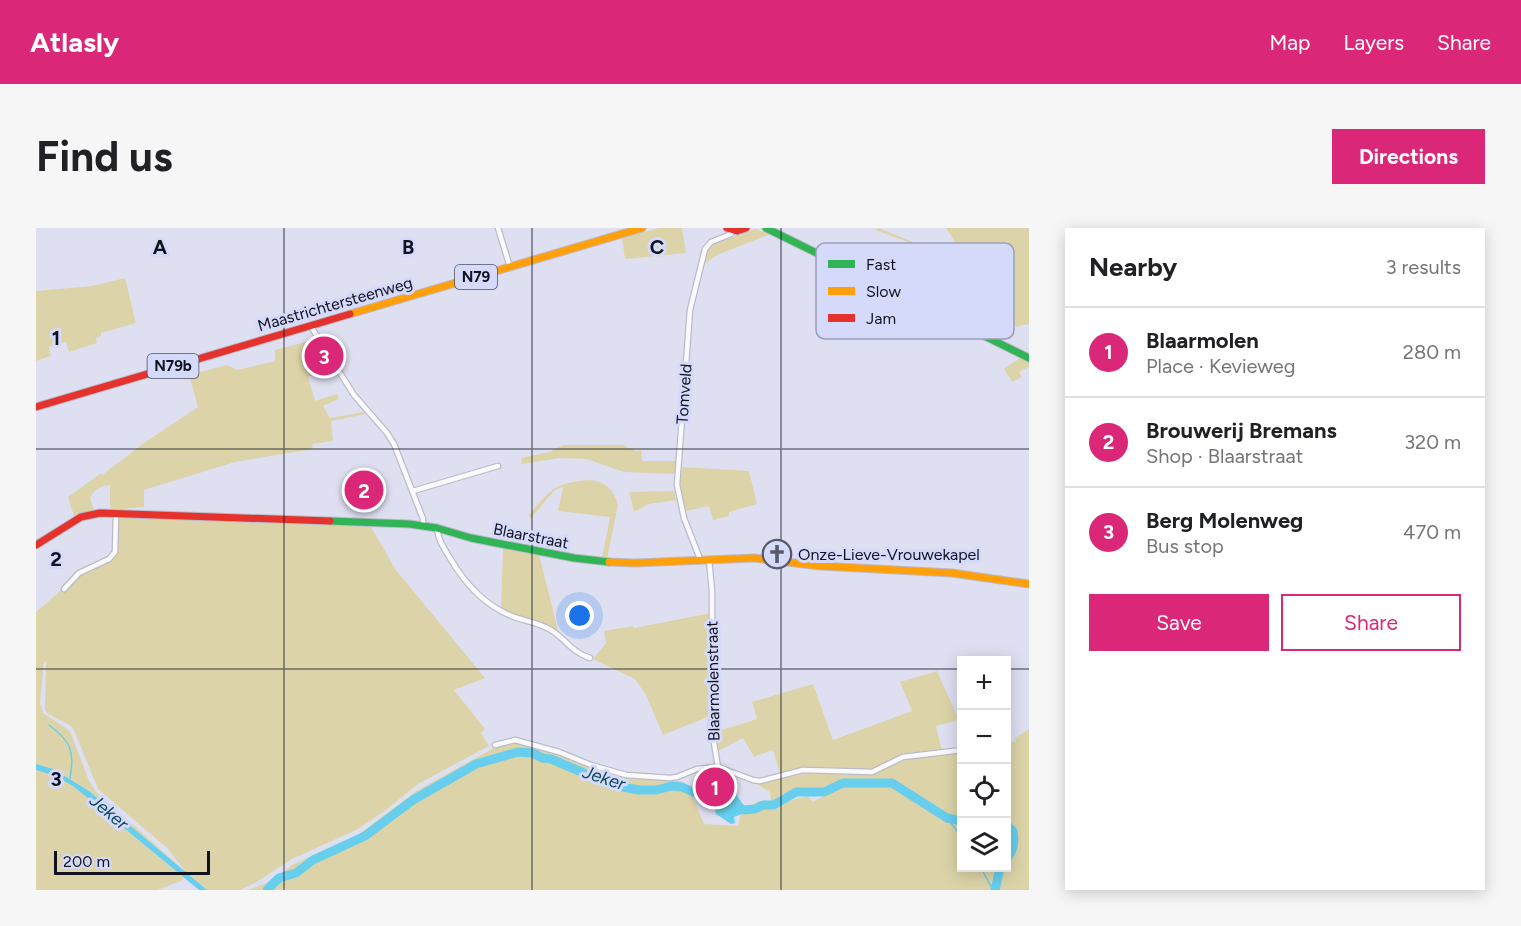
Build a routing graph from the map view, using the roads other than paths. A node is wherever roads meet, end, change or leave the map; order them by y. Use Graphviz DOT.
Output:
graph roads {
  1 [pos="498,228"];
  2 [pos="642,228"];
  3 [pos="746,228"];
  4 [pos="766,228"];
  5 [pos="730,229"];
  6 [pos="816,253"];
  7 [pos="510,267"];
  8 [pos="310,325"];
  9 [pos="991,339"];
  10 [pos="1029,358"];
  11 [pos="36,407"];
  12 [pos="498,466"];
  13 [pos="413,491"];
  14 [pos="116,514"];
  15 [pos="423,526"];
  16 [pos="437,528"];
  17 [pos="36,545"];
  18 [pos="700,559"];
  19 [pos="709,559"];
  20 [pos="1029,584"];
  21 [pos="64,589"];
  22 [pos="590,658"];
  23 [pos="495,745"];
  24 [pos="957,751"];
  25 [pos="718,767"];
  1 -- 7 [label="street"];
  2 -- 7 [label="street, Maastrichtersteenweg / N79"];
  3 -- 5 [label="street"];
  4 -- 6 [label="street"];
  5 -- 18 [label="street, Tomveld"];
  7 -- 8 [label="street, Maastrichtersteenweg / N79"];
  8 -- 11 [label="street, Maastrichtersteenweg / N79b"];
  8 -- 13 [label="street"];
  9 -- 10 [label="street"];
  12 -- 13 [label="street"];
  13 -- 15 [label="street"];
  14 -- 15 [label="street, Blaarstraat"];
  14 -- 17 [label="street, Blaarstraat"];
  14 -- 21 [label="street"];
  15 -- 16 [label="street, Blaarstraat"];
  16 -- 18 [label="street, Blaarstraat"];
  16 -- 22 [label="street"];
  18 -- 19 [label="street, Blaarstraat"];
  19 -- 20 [label="street, Blaarstraat"];
  19 -- 25 [label="street, Blaarmolenstraat"];
  23 -- 25 [label="street"];
  24 -- 25 [label="street"];
}
